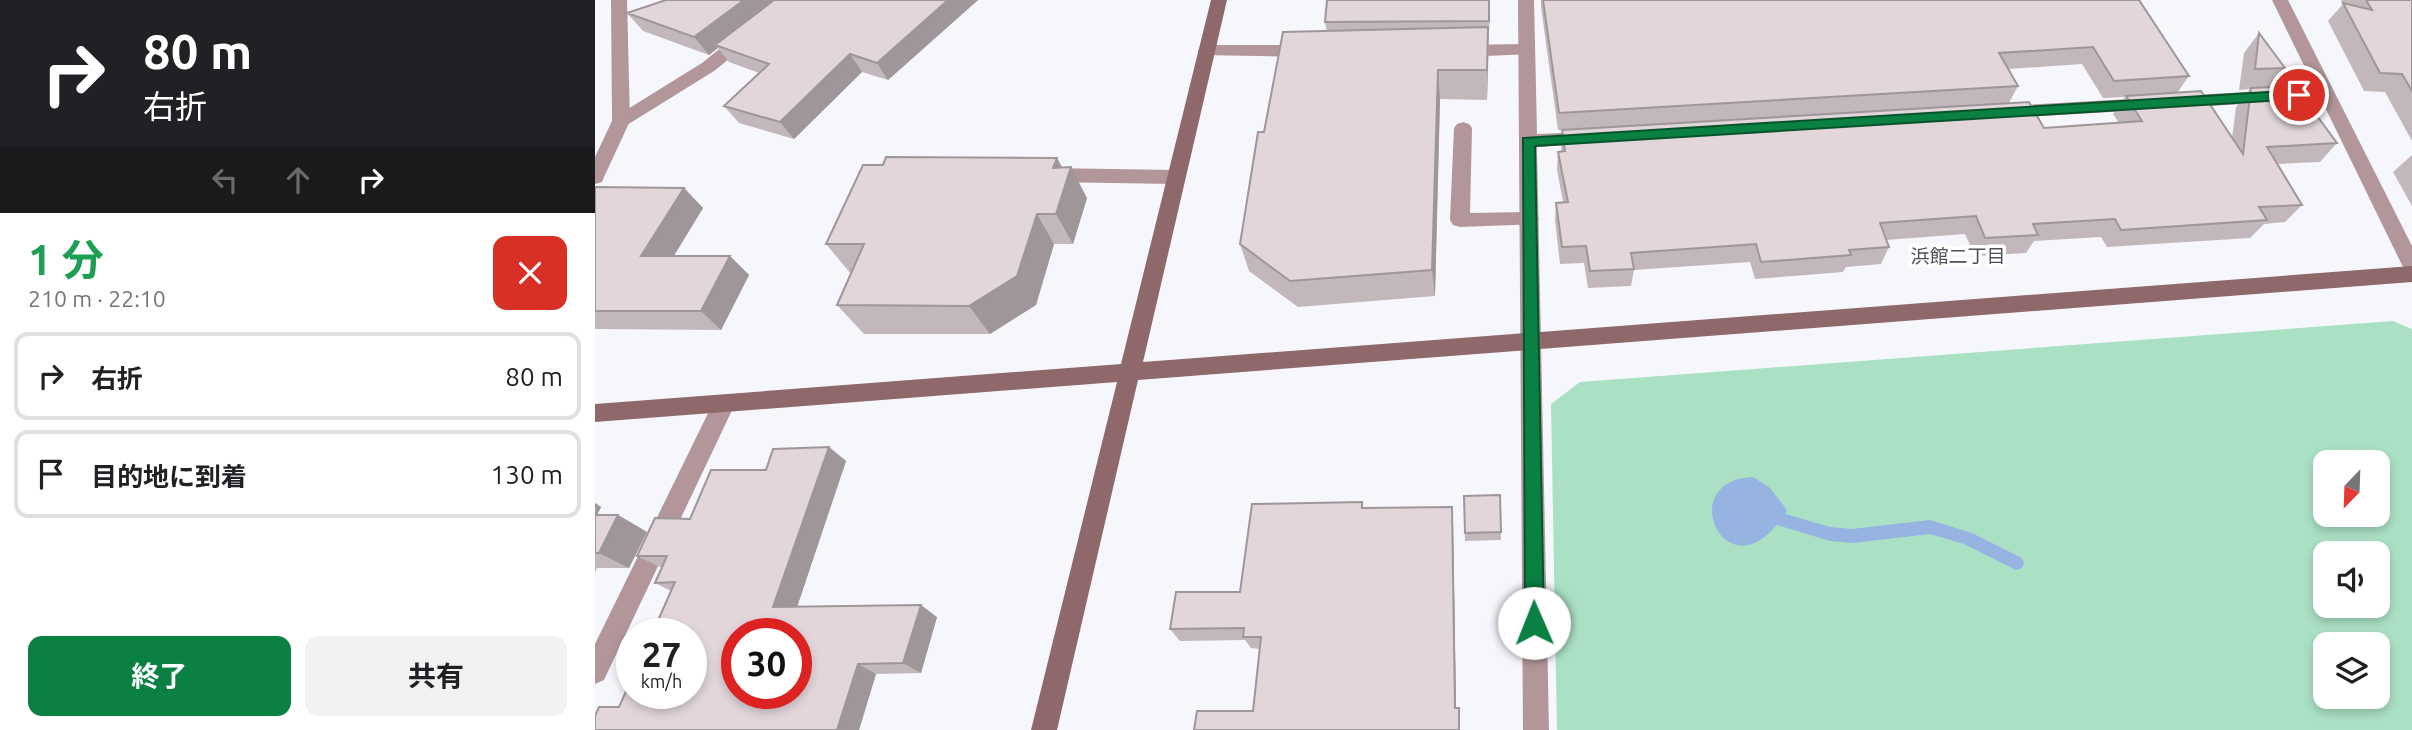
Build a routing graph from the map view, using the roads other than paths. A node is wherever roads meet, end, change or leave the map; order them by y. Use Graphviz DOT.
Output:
graph roads {
  1 [pos="619,0"];
  2 [pos="1219,0"];
  3 [pos="1526,0"];
  4 [pos="2280,0"];
  5 [pos="758,27"];
  6 [pos="1527,50"];
  7 [pos="1206,51"];
  8 [pos="1321,51"];
  9 [pos="1444,51"];
  10 [pos="2327,93"];
  11 [pos="1982,114"];
  12 [pos="621,121"];
  13 [pos="1462,128"];
  14 [pos="1611,136"];
  15 [pos="1528,141"];
  16 [pos="1030,175"];
  17 [pos="595,177"];
  18 [pos="1175,177"];
  19 [pos="1529,219"];
  20 [pos="2412,265"];
  21 [pos="2412,274"];
  22 [pos="1531,341"];
  23 [pos="1129,371"];
  24 [pos="725,404"];
  25 [pos="595,413"];
  26 [pos="595,671"];
  27 [pos="1044,730"];
  28 [pos="1536,730"];
  1 -- 12 [label="street"];
  2 -- 7 [label="street"];
  3 -- 6 [label="street"];
  4 -- 10 [label="street"];
  5 -- 12 [label="street"];
  6 -- 9 [label="street"];
  6 -- 15 [label="street"];
  7 -- 8 [label="street"];
  7 -- 18 [label="street"];
  10 -- 11 [label="street"];
  10 -- 20 [label="street"];
  12 -- 17 [label="street"];
  13 -- 19 [label="street"];
  14 -- 15 [label="street"];
  15 -- 19 [label="street"];
  16 -- 18 [label="street"];
  18 -- 23 [label="street"];
  19 -- 22 [label="street"];
  21 -- 22 [label="street"];
  22 -- 23 [label="street"];
  22 -- 28 [label="street"];
  23 -- 24 [label="street"];
  23 -- 27 [label="street"];
  24 -- 25 [label="street"];
  24 -- 26 [label="street"];
}
